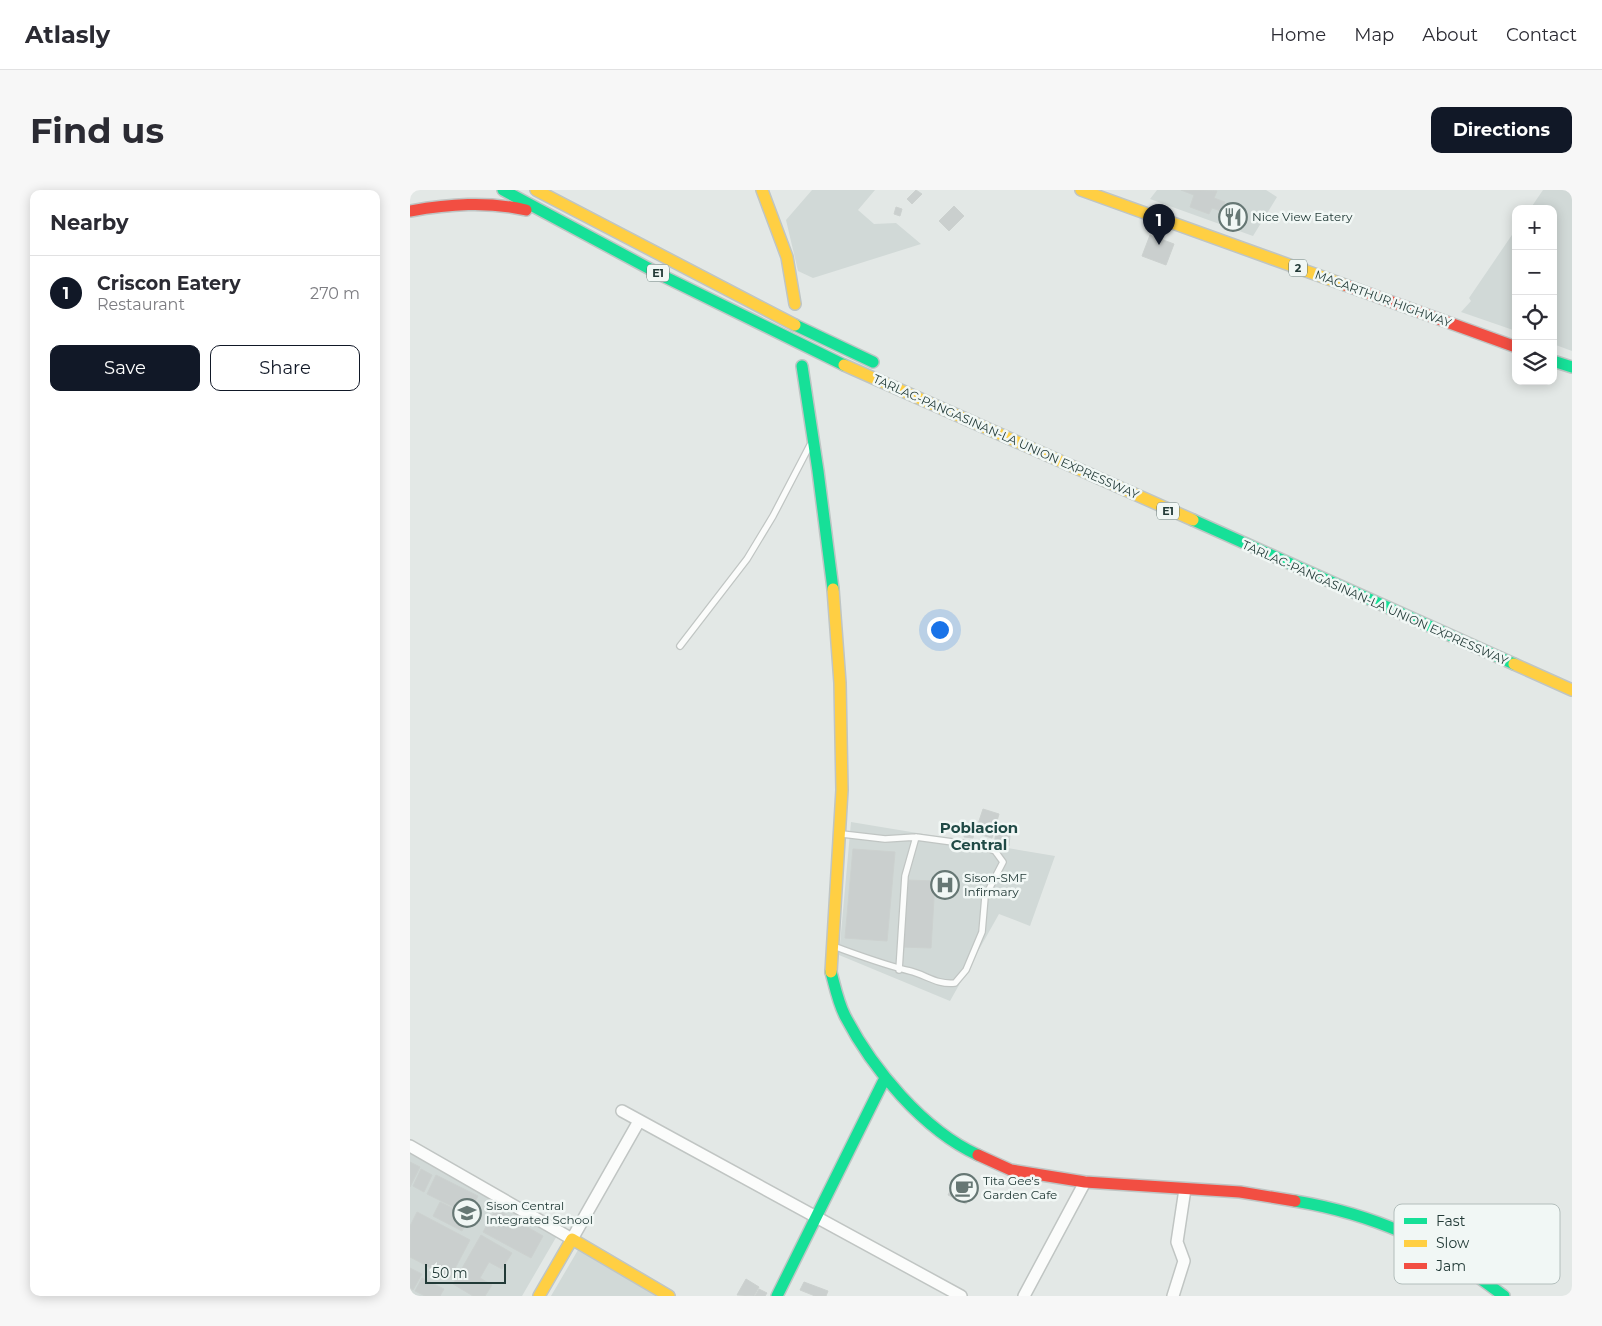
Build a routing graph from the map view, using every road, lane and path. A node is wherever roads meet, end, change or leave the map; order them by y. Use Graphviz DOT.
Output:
graph roads {
  1 [pos="503,190"];
  2 [pos="536,190"];
  3 [pos="544,190"];
  4 [pos="762,190"];
  5 [pos="1081,190"];
  6 [pos="566,206"];
  7 [pos="410,211"];
  8 [pos="550,216"];
  9 [pos="795,304"];
  10 [pos="1512,346"];
  11 [pos="1557,361"];
  12 [pos="802,366"];
  13 [pos="1572,367"];
  14 [pos="887,368"];
  15 [pos="1021,430"];
  16 [pos="814,437"];
  17 [pos="1309,559"];
  18 [pos="680,646"];
  19 [pos="1572,690"];
  20 [pos="840,834"];
  21 [pos="916,837"];
  22 [pos="831,945"];
  23 [pos="899,970"];
  24 [pos="884,1078"];
  25 [pos="622,1111"];
  26 [pos="639,1122"];
  27 [pos="410,1146"];
  28 [pos="1084,1182"];
  29 [pos="1185,1189"];
  30 [pos="815,1216"];
  31 [pos="1394,1229"];
  32 [pos="572,1239"];
  33 [pos="1486,1284"];
  34 [pos="539,1296"];
  35 [pos="669,1296"];
  36 [pos="777,1296"];
  37 [pos="961,1296"];
  38 [pos="1024,1296"];
  39 [pos="1173,1296"];
  40 [pos="1504,1296"];
  1 -- 8 [label="main road, TARLAC-PANGASINAN-LA UNION EXPRESSWAY / E1"];
  2 -- 6 [label="main road, TARLAC-PANGASINAN-LA UNION EXPRESSWAY / E1"];
  3 -- 6 [label="main road"];
  4 -- 9 [label="main road"];
  5 -- 10 [label="main road, MACARTHUR HIGHWAY / 2"];
  6 -- 14 [label="main road, TARLAC-PANGASINAN-LA UNION EXPRESSWAY / E1"];
  7 -- 8 [label="main road"];
  8 -- 19 [label="main road, TARLAC-PANGASINAN-LA UNION EXPRESSWAY / E1"];
  11 -- 13 [label="main road"];
  12 -- 16 [label="main road"];
  15 -- 17 [label="main road, TARLAC-PANGASINAN-LA UNION EXPRESSWAY / E1"];
  16 -- 18 [label="lane"];
  16 -- 20 [label="main road"];
  20 -- 21 [label="lane"];
  20 -- 22 [label="main road"];
  21 -- 23 [label="lane"];
  21 -- 23 [label="lane"];
  22 -- 23 [label="lane"];
  22 -- 24 [label="main road"];
  24 -- 28 [label="main road"];
  24 -- 30 [label="main road"];
  25 -- 26 [label="street"];
  26 -- 30 [label="street"];
  26 -- 32 [label="street"];
  27 -- 32 [label="street"];
  28 -- 29 [label="main road"];
  28 -- 38 [label="street"];
  29 -- 31 [label="main road"];
  29 -- 39 [label="street"];
  30 -- 36 [label="main road"];
  30 -- 37 [label="street"];
  32 -- 34 [label="main road"];
  32 -- 35 [label="main road"];
  33 -- 40 [label="main road"];
}
